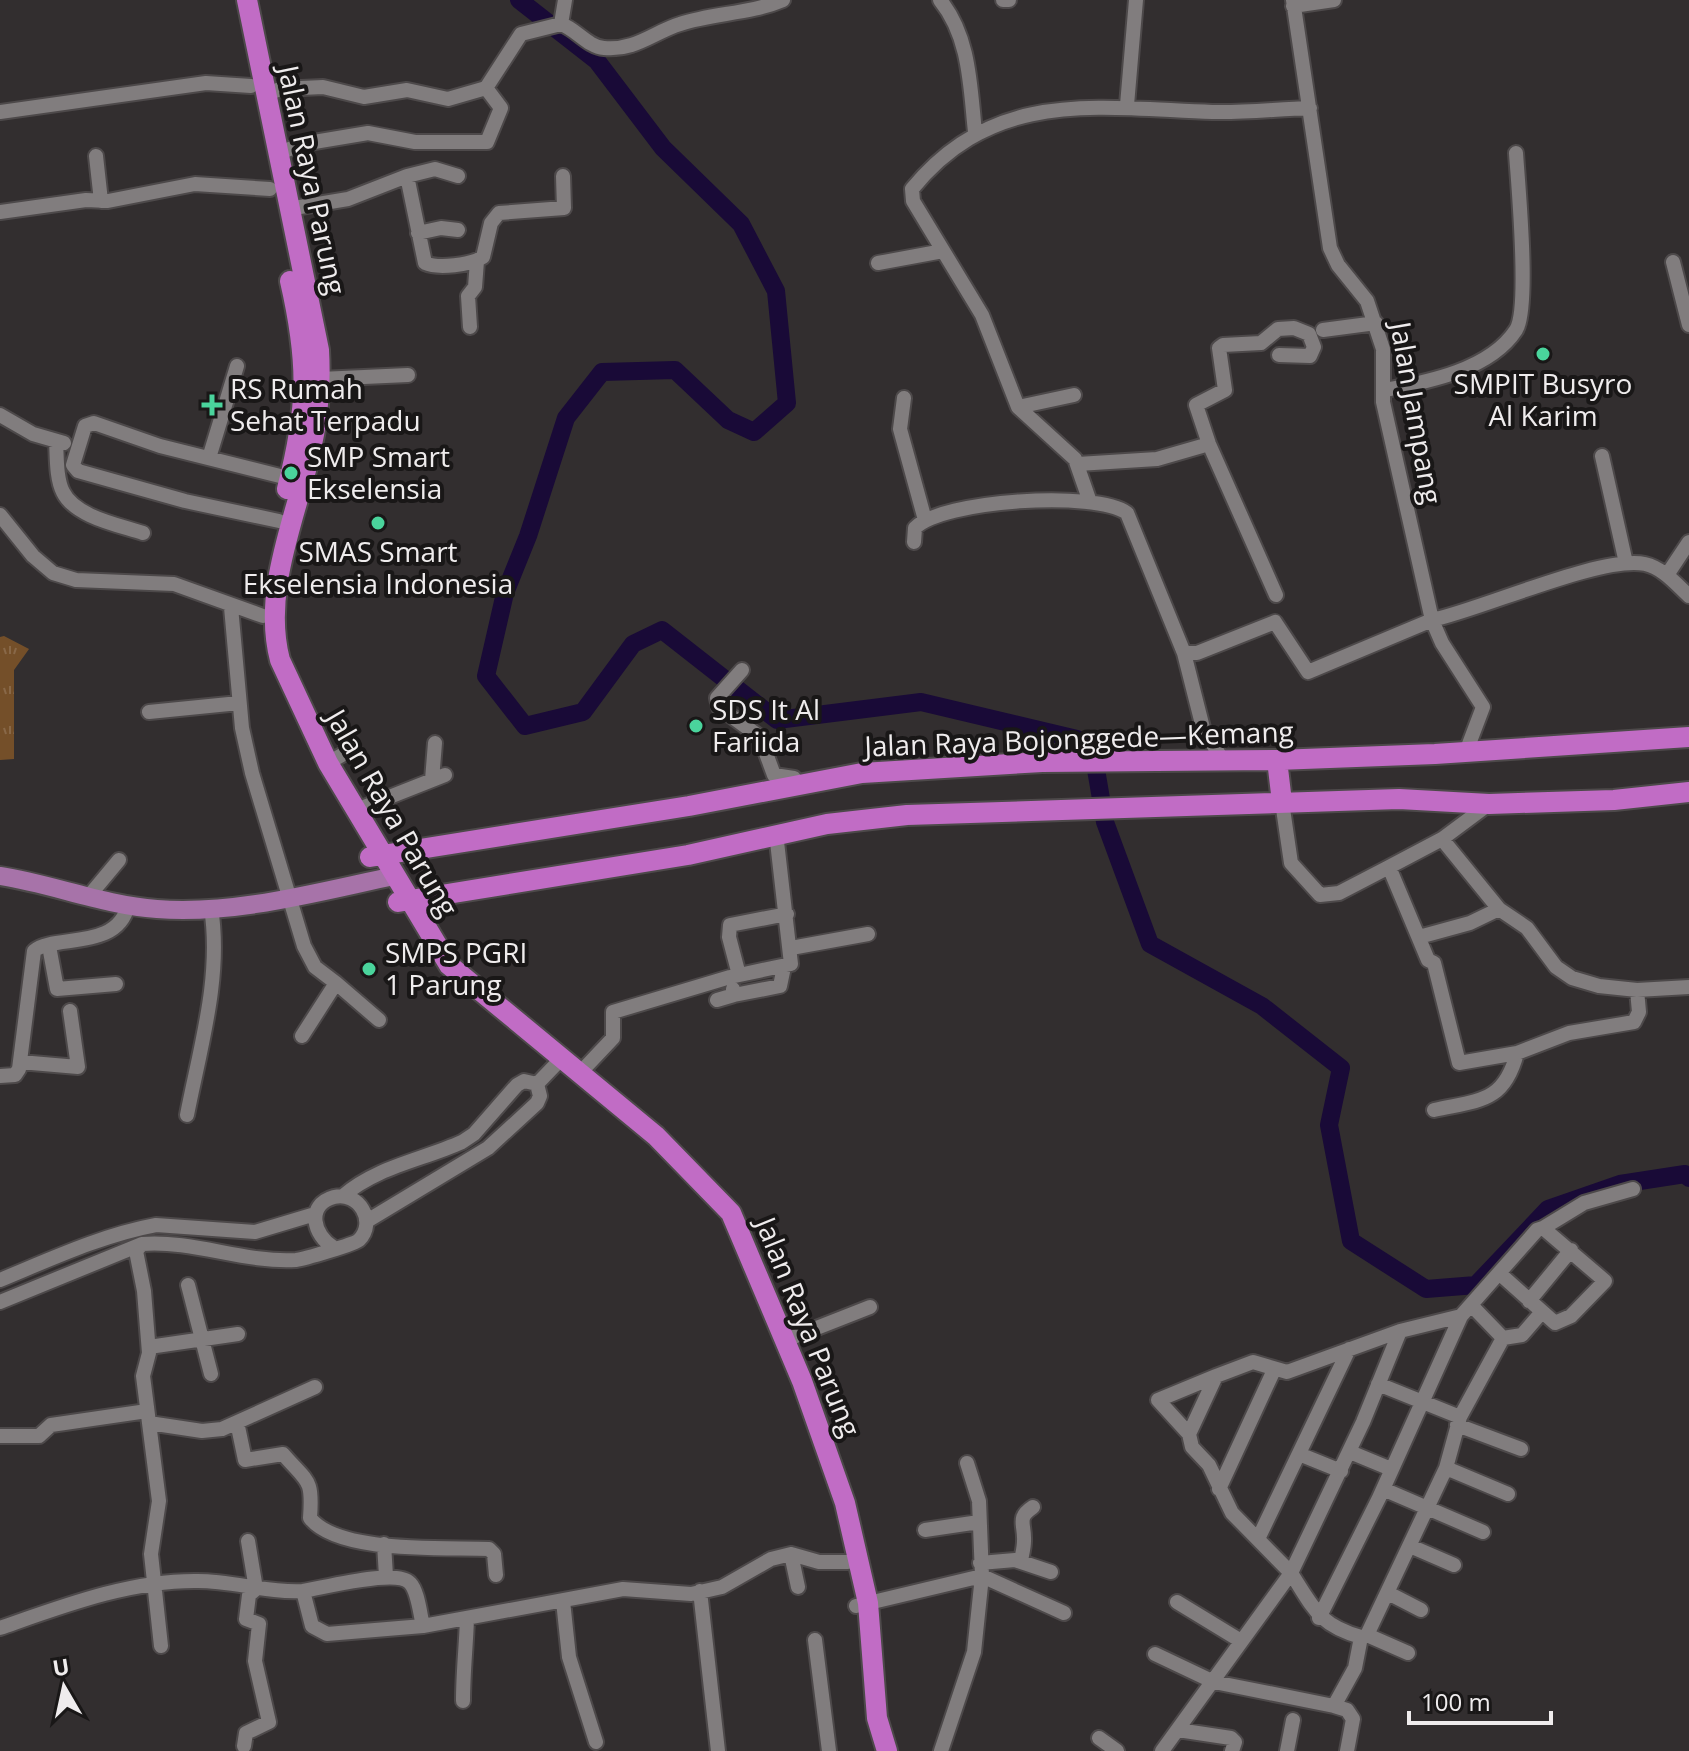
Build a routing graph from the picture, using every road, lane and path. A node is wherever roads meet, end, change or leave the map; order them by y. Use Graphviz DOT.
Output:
graph roads {
  1 [pos="235,0"];
  2 [pos="247,0"];
  3 [pos="565,0"];
  4 [pos="783,0"];
  5 [pos="940,0"];
  6 [pos="1136,0"];
  7 [pos="1334,0"];
  8 [pos="1293,3"];
  9 [pos="558,24"];
  10 [pos="486,88"];
  11 [pos="258,90"];
  12 [pos="1127,105"];
  13 [pos="1310,108"];
  14 [pos="0,112"];
  15 [pos="975,132"];
  16 [pos="1516,153"];
  17 [pos="277,154"];
  18 [pos="96,156"];
  19 [pos="407,176"];
  20 [pos="458,176"];
  21 [pos="563,176"];
  22 [pos="257,188"];
  23 [pos="101,201"];
  24 [pos="288,209"];
  25 [pos="0,212"];
  26 [pos="458,230"];
  27 [pos="418,233"];
  28 [pos="943,251"];
  29 [pos="477,261"];
  30 [pos="1673,262"];
  31 [pos="878,263"];
  32 [pos="1376,323"];
  33 [pos="1689,325"];
  34 [pos="470,327"];
  35 [pos="1323,330"];
  36 [pos="1279,355"];
  37 [pos="237,366"];
  38 [pos="408,375"];
  39 [pos="320,379"];
  40 [pos="1385,390"];
  41 [pos="1074,395"];
  42 [pos="904,398"];
  43 [pos="1018,407"];
  44 [pos="0,415"];
  45 [pos="56,441"];
  46 [pos="1209,444"];
  47 [pos="76,447"];
  48 [pos="1602,456"];
  49 [pos="209,458"];
  50 [pos="1078,464"];
  51 [pos="296,480"];
  52 [pos="1090,502"];
  53 [pos="0,515"];
  54 [pos="925,520"];
  55 [pos="279,521"];
  56 [pos="143,533"];
  57 [pos="914,542"];
  58 [pos="1688,545"];
  59 [pos="1626,563"];
  60 [pos="1667,575"];
  61 [pos="1276,595"];
  62 [pos="1689,596"];
  63 [pos="236,607"];
  64 [pos="263,616"];
  65 [pos="1432,620"];
  66 [pos="1184,653"];
  67 [pos="737,676"];
  68 [pos="239,703"];
  69 [pos="149,712"];
  70 [pos="1689,737"];
  71 [pos="435,743"];
  72 [pos="1469,744"];
  73 [pos="347,752"];
  74 [pos="1277,760"];
  75 [pos="1223,761"];
  76 [pos="328,763"];
  77 [pos="797,784"];
  78 [pos="1689,792"];
  79 [pos="1282,802"];
  80 [pos="1489,804"];
  81 [pos="354,811"];
  82 [pos="776,833"];
  83 [pos="1442,839"];
  84 [pos="376,856"];
  85 [pos="119,860"];
  86 [pos="1389,867"];
  87 [pos="0,876"];
  88 [pos="388,877"];
  89 [pos="89,896"];
  90 [pos="290,897"];
  91 [pos="401,901"];
  92 [pos="128,905"];
  93 [pos="211,908"];
  94 [pos="1499,909"];
  95 [pos="787,914"];
  96 [pos="868,934"];
  97 [pos="1419,937"];
  98 [pos="49,946"];
  99 [pos="791,948"];
  100 [pos="784,967"];
  101 [pos="735,976"];
  102 [pos="336,983"];
  103 [pos="116,984"];
  104 [pos="1689,987"];
  105 [pos="1637,990"];
  106 [pos="734,995"];
  107 [pos="717,1000"];
  108 [pos="70,1011"];
  109 [pos="379,1020"];
  110 [pos="302,1036"];
  111 [pos="1517,1053"];
  112 [pos="20,1062"];
  113 [pos="558,1062"];
  114 [pos="579,1074"];
  115 [pos="0,1076"];
  116 [pos="535,1082"];
  117 [pos="1434,1110"];
  118 [pos="187,1115"];
  119 [pos="474,1134"];
  120 [pos="488,1148"];
  121 [pos="1633,1189"];
  122 [pos="343,1196"];
  123 [pos="315,1214"];
  124 [pos="367,1221"];
  125 [pos="1543,1228"];
  126 [pos="142,1244"];
  127 [pos="333,1247"];
  128 [pos="1571,1250"];
  129 [pos="1499,1273"];
  130 [pos="0,1280"];
  131 [pos="188,1285"];
  132 [pos="1529,1301"];
  133 [pos="0,1302"];
  134 [pos="870,1307"];
  135 [pos="1467,1312"];
  136 [pos="1541,1313"];
  137 [pos="1400,1331"];
  138 [pos="238,1334"];
  139 [pos="1503,1338"];
  140 [pos="201,1339"];
  141 [pos="786,1340"];
  142 [pos="149,1347"];
  143 [pos="1349,1349"];
  144 [pos="1274,1370"];
  145 [pos="211,1374"];
  146 [pos="1216,1376"];
  147 [pos="1378,1384"];
  148 [pos="315,1387"];
  149 [pos="1422,1402"];
  150 [pos="148,1417"];
  151 [pos="1459,1421"];
  152 [pos="237,1422"];
  153 [pos="1189,1434"];
  154 [pos="0,1436"];
  155 [pos="1521,1449"];
  156 [pos="1350,1452"];
  157 [pos="1299,1454"];
  158 [pos="967,1463"];
  159 [pos="1446,1468"];
  160 [pos="1391,1469"];
  161 [pos="1341,1471"];
  162 [pos="1219,1489"];
  163 [pos="1383,1489"];
  164 [pos="1508,1494"];
  165 [pos="1033,1507"];
  166 [pos="1427,1509"];
  167 [pos="979,1522"];
  168 [pos="925,1530"];
  169 [pos="1483,1532"];
  170 [pos="1258,1539"];
  171 [pos="248,1541"];
  172 [pos="384,1544"];
  173 [pos="1410,1546"];
  174 [pos="799,1555"];
  175 [pos="1021,1561"];
  176 [pos="848,1562"];
  177 [pos="1454,1565"];
  178 [pos="981,1570"];
  179 [pos="1051,1572"];
  180 [pos="1291,1573"];
  181 [pos="496,1575"];
  182 [pos="386,1576"];
  183 [pos="153,1585"];
  184 [pos="798,1587"];
  185 [pos="256,1589"];
  186 [pos="303,1591"];
  187 [pos="700,1591"];
  188 [pos="1388,1593"];
  189 [pos="563,1601"];
  190 [pos="1177,1602"];
  191 [pos="862,1605"];
  192 [pos="1421,1610"];
  193 [pos="1064,1613"];
  194 [pos="1319,1618"];
  195 [pos="467,1619"];
  196 [pos="423,1626"];
  197 [pos="0,1628"];
  198 [pos="1364,1636"];
  199 [pos="815,1640"];
  200 [pos="1241,1641"];
  201 [pos="161,1646"];
  202 [pos="1408,1653"];
  203 [pos="1155,1654"];
  204 [pos="1214,1682"];
  205 [pos="463,1701"];
  206 [pos="1334,1706"];
  207 [pos="1293,1720"];
  208 [pos="1178,1730"];
  209 [pos="1099,1738"];
  210 [pos="596,1742"];
  211 [pos="244,1746"];
  212 [pos="718,1751"];
  213 [pos="829,1751"];
  214 [pos="874,1751"];
  215 [pos="887,1751"];
  216 [pos="941,1751"];
  217 [pos="1117,1751"];
  218 [pos="1162,1751"];
  219 [pos="1232,1751"];
  220 [pos="1287,1751"];
  221 [pos="1347,1751"];
  1 -- 11 [label="highway, Jalan Raya Parung"];
  2 -- 11 [label="highway, Jalan Raya Parung"];
  3 -- 9 [label="street"];
  4 -- 9 [label="street"];
  5 -- 15 [label="street"];
  6 -- 12 [label="street"];
  7 -- 8 [label="street"];
  8 -- 13 [label="street, Jalan Jampang"];
  9 -- 10 [label="street"];
  10 -- 11 [label="street"];
  10 -- 17 [label="street"];
  11 -- 14 [label="street"];
  11 -- 17 [label="highway, Jalan Raya Parung"];
  11 -- 22 [label="highway, Jalan Raya Parung"];
  12 -- 13 [label="street"];
  12 -- 15 [label="street"];
  13 -- 32 [label="street, Jalan Jampang"];
  15 -- 28 [label="street"];
  16 -- 40 [label="street"];
  17 -- 24 [label="highway, Jalan Raya Parung"];
  18 -- 23 [label="street"];
  19 -- 20 [label="street"];
  19 -- 24 [label="street"];
  19 -- 27 [label="street"];
  21 -- 29 [label="street"];
  22 -- 23 [label="street"];
  22 -- 51 [label="highway, Jalan Raya Parung"];
  23 -- 25 [label="street"];
  24 -- 39 [label="highway, Jalan Raya Parung"];
  26 -- 27 [label="street"];
  27 -- 29 [label="street"];
  28 -- 31 [label="street"];
  28 -- 43 [label="street"];
  29 -- 34 [label="street"];
  30 -- 33 [label="street"];
  32 -- 35 [label="street"];
  32 -- 40 [label="street, Jalan Jampang"];
  36 -- 46 [label="street"];
  37 -- 49 [label="street"];
  38 -- 39 [label="street"];
  39 -- 51 [label="highway, Jalan Raya Parung"];
  40 -- 65 [label="street, Jalan Jampang"];
  41 -- 43 [label="street"];
  42 -- 54 [label="street"];
  43 -- 50 [label="street"];
  44 -- 45 [label="street"];
  45 -- 47 [label="street"];
  45 -- 56 [label="street"];
  46 -- 50 [label="street"];
  46 -- 61 [label="street"];
  47 -- 49 [label="street"];
  47 -- 55 [label="street"];
  48 -- 59 [label="street"];
  49 -- 51 [label="street"];
  50 -- 52 [label="street"];
  51 -- 55 [label="highway, Jalan Raya Parung"];
  51 -- 76 [label="highway, Jalan Raya Parung"];
  52 -- 54 [label="street"];
  52 -- 66 [label="street"];
  53 -- 63 [label="street"];
  54 -- 57 [label="street"];
  55 -- 64 [label="highway, Jalan Raya Parung"];
  58 -- 60 [label="street"];
  59 -- 60 [label="street"];
  59 -- 65 [label="street"];
  60 -- 62 [label="street"];
  63 -- 64 [label="street"];
  63 -- 68 [label="street"];
  64 -- 84 [label="highway, Jalan Raya Parung"];
  65 -- 66 [label="street"];
  65 -- 72 [label="street, Jalan Jampang"];
  66 -- 75 [label="street"];
  67 -- 77 [label="street"];
  68 -- 69 [label="street"];
  68 -- 90 [label="street"];
  70 -- 74 [label="highway, Jalan Raya Bojonggede—Kemang"];
  71 -- 81 [label="street"];
  73 -- 76 [label="street"];
  74 -- 75 [label="highway, Jalan Raya Bojonggede—Kemang"];
  74 -- 79 [label="highway"];
  75 -- 77 [label="highway, Jalan Raya Bojonggede—Kemang"];
  76 -- 81 [label="highway, Jalan Raya Parung"];
  77 -- 84 [label="highway, Jalan Raya Bojonggede—Kemang"];
  78 -- 80 [label="highway"];
  79 -- 80 [label="highway"];
  79 -- 82 [label="highway"];
  79 -- 86 [label="street"];
  80 -- 83 [label="street"];
  81 -- 84 [label="highway, Jalan Raya Parung"];
  82 -- 91 [label="highway"];
  82 -- 95 [label="street"];
  83 -- 86 [label="street"];
  83 -- 94 [label="street"];
  84 -- 88 [label="highway, Jalan Raya Parung"];
  85 -- 89 [label="street"];
  86 -- 97 [label="street"];
  87 -- 89 [label="main road"];
  88 -- 90 [label="main road"];
  88 -- 91 [label="highway, Jalan Raya Parung"];
  89 -- 92 [label="main road"];
  90 -- 93 [label="main road"];
  90 -- 102 [label="street"];
  91 -- 113 [label="highway, Jalan Raya Parung"];
  92 -- 93 [label="main road"];
  92 -- 98 [label="street"];
  93 -- 118 [label="street"];
  94 -- 97 [label="street"];
  94 -- 105 [label="street"];
  95 -- 99 [label="street"];
  95 -- 101 [label="street"];
  96 -- 99 [label="street"];
  97 -- 111 [label="street"];
  98 -- 103 [label="street"];
  98 -- 112 [label="street"];
  99 -- 100 [label="street"];
  100 -- 101 [label="street"];
  100 -- 106 [label="street"];
  101 -- 106 [label="street"];
  101 -- 114 [label="street"];
  102 -- 109 [label="street"];
  102 -- 110 [label="street"];
  104 -- 105 [label="street"];
  105 -- 111 [label="street"];
  106 -- 107 [label="street"];
  108 -- 112 [label="street"];
  111 -- 117 [label="street"];
  112 -- 115 [label="street"];
  113 -- 114 [label="highway, Jalan Raya Parung"];
  113 -- 116 [label="street"];
  113 -- 176 [label="highway, Jalan Raya Parung"];
  114 -- 141 [label="highway, Jalan Raya Parung"];
  116 -- 119 [label="street"];
  116 -- 120 [label="street"];
  119 -- 120 [label="street"];
  119 -- 122 [label="street"];
  120 -- 124 [label="street"];
  121 -- 125 [label="street"];
  122 -- 123 [label="street"];
  122 -- 124 [label="street"];
  123 -- 127 [label="street"];
  123 -- 130 [label="street"];
  124 -- 127 [label="street"];
  125 -- 128 [label="street"];
  125 -- 129 [label="street"];
  126 -- 127 [label="street"];
  126 -- 133 [label="street"];
  126 -- 142 [label="street"];
  128 -- 132 [label="street"];
  128 -- 136 [label="street"];
  129 -- 132 [label="street"];
  129 -- 135 [label="street"];
  131 -- 140 [label="street"];
  132 -- 136 [label="street"];
  134 -- 141 [label="street"];
  135 -- 137 [label="street"];
  135 -- 139 [label="street"];
  135 -- 149 [label="street"];
  136 -- 139 [label="street"];
  137 -- 143 [label="street"];
  137 -- 147 [label="street"];
  138 -- 140 [label="street"];
  139 -- 151 [label="street"];
  140 -- 142 [label="street"];
  140 -- 145 [label="street"];
  141 -- 191 [label="highway, Jalan Raya Parung"];
  142 -- 150 [label="street"];
  143 -- 144 [label="street"];
  143 -- 157 [label="street"];
  144 -- 146 [label="street"];
  144 -- 162 [label="street"];
  146 -- 153 [label="street"];
  146 -- 153 [label="street"];
  147 -- 149 [label="street"];
  147 -- 156 [label="street"];
  148 -- 152 [label="street"];
  149 -- 151 [label="street"];
  149 -- 160 [label="street"];
  150 -- 152 [label="street"];
  150 -- 154 [label="street"];
  150 -- 183 [label="street"];
  151 -- 155 [label="street"];
  151 -- 159 [label="street"];
  152 -- 172 [label="street"];
  153 -- 162 [label="street"];
  156 -- 160 [label="street"];
  156 -- 161 [label="street"];
  157 -- 161 [label="street"];
  157 -- 170 [label="street"];
  158 -- 167 [label="street"];
  159 -- 164 [label="street"];
  159 -- 166 [label="street"];
  160 -- 163 [label="street"];
  161 -- 180 [label="street"];
  162 -- 170 [label="street"];
  163 -- 166 [label="street"];
  163 -- 194 [label="street"];
  165 -- 175 [label="street"];
  166 -- 169 [label="street"];
  166 -- 173 [label="street"];
  167 -- 168 [label="street"];
  167 -- 178 [label="street"];
  170 -- 180 [label="street"];
  171 -- 185 [label="street"];
  172 -- 181 [label="street"];
  172 -- 182 [label="street"];
  173 -- 177 [label="street"];
  173 -- 188 [label="street"];
  174 -- 176 [label="street"];
  174 -- 184 [label="street"];
  174 -- 187 [label="street"];
  175 -- 178 [label="street"];
  175 -- 179 [label="street"];
  176 -- 191 [label="highway, Jalan Raya Parung"];
  178 -- 191 [label="street"];
  178 -- 193 [label="street"];
  178 -- 216 [label="street"];
  180 -- 194 [label="street"];
  180 -- 200 [label="street"];
  182 -- 186 [label="street"];
  182 -- 196 [label="street"];
  183 -- 185 [label="street"];
  183 -- 197 [label="street"];
  183 -- 201 [label="street"];
  185 -- 186 [label="street"];
  185 -- 211 [label="street"];
  186 -- 196 [label="street"];
  187 -- 189 [label="street"];
  187 -- 212 [label="street"];
  188 -- 192 [label="street"];
  188 -- 198 [label="street"];
  189 -- 195 [label="street"];
  189 -- 210 [label="street"];
  190 -- 200 [label="street"];
  191 -- 214 [label="highway, Jalan Raya Parung"];
  191 -- 215 [label="highway, Jalan Raya Parung"];
  194 -- 198 [label="street"];
  195 -- 196 [label="street"];
  195 -- 205 [label="street"];
  198 -- 202 [label="street"];
  198 -- 206 [label="street"];
  199 -- 213 [label="street"];
  200 -- 204 [label="street"];
  203 -- 204 [label="street"];
  204 -- 206 [label="street"];
  204 -- 208 [label="street"];
  206 -- 221 [label="street"];
  207 -- 220 [label="street"];
  208 -- 218 [label="street"];
  208 -- 219 [label="street"];
  209 -- 217 [label="street"];
}
